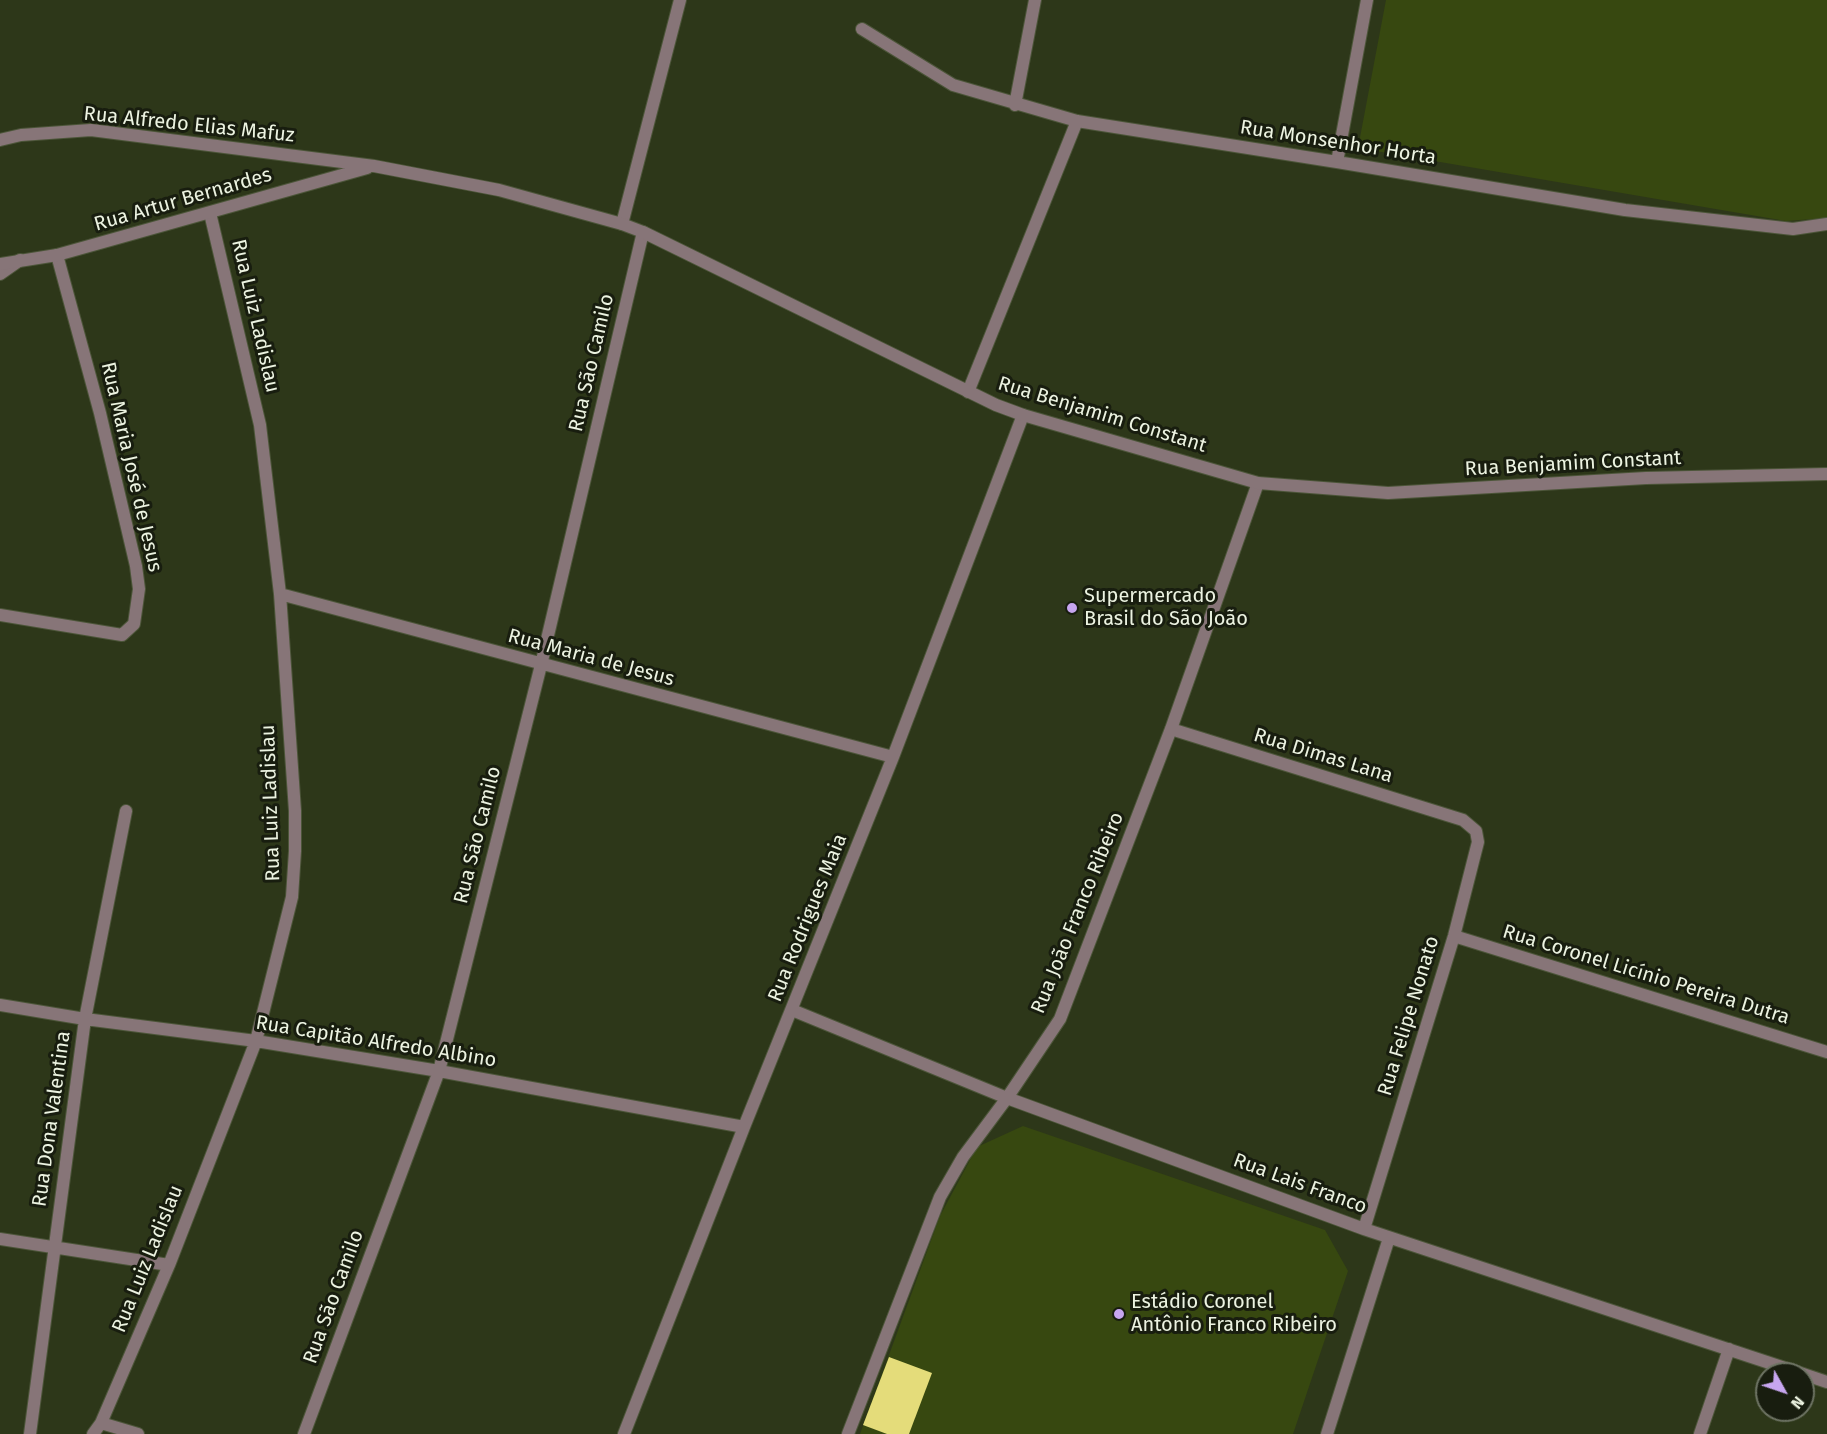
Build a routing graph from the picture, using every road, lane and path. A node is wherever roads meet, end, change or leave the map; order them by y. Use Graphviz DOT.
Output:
graph roads {
  1 [pos="680,0"];
  2 [pos="1035,0"];
  3 [pos="1367,0"];
  4 [pos="862,29"];
  5 [pos="1015,105"];
  6 [pos="1077,121"];
  7 [pos="0,140"];
  8 [pos="1337,162"];
  9 [pos="374,166"];
  10 [pos="210,213"];
  11 [pos="622,224"];
  12 [pos="1827,225"];
  13 [pos="643,232"];
  14 [pos="57,255"];
  15 [pos="20,261"];
  16 [pos="0,264"];
  17 [pos="0,274"];
  18 [pos="968,392"];
  19 [pos="1023,415"];
  20 [pos="1827,474"];
  21 [pos="1258,483"];
  22 [pos="280,594"];
  23 [pos="0,615"];
  24 [pos="541,665"];
  25 [pos="1171,729"];
  26 [pos="893,757"];
  27 [pos="126,811"];
  28 [pos="1463,820"];
  29 [pos="1454,936"];
  30 [pos="0,1005"];
  31 [pos="792,1010"];
  32 [pos="85,1019"];
  33 [pos="256,1041"];
  34 [pos="1827,1052"];
  35 [pos="439,1071"];
  36 [pos="1007,1098"];
  37 [pos="744,1127"];
  38 [pos="1364,1228"];
  39 [pos="1389,1238"];
  40 [pos="0,1239"];
  41 [pos="53,1247"];
  42 [pos="169,1265"];
  43 [pos="1729,1348"];
  44 [pos="1769,1362"];
  45 [pos="101,1423"];
  46 [pos="30,1434"];
  47 [pos="93,1434"];
  48 [pos="138,1434"];
  49 [pos="304,1434"];
  50 [pos="624,1434"];
  51 [pos="848,1434"];
  52 [pos="1327,1434"];
  53 [pos="1700,1434"];
  1 -- 11 [label="street"];
  2 -- 5 [label="street"];
  3 -- 8 [label="street"];
  4 -- 5 [label="street, Rua Monsenhor Horta"];
  5 -- 6 [label="street, Rua Monsenhor Horta"];
  6 -- 8 [label="street, Rua Monsenhor Horta"];
  6 -- 18 [label="street"];
  7 -- 9 [label="street, Rua Alfredo Elias Mafuz"];
  8 -- 12 [label="street, Rua Monsenhor Horta"];
  9 -- 10 [label="street, Rua Artur Bernardes"];
  9 -- 11 [label="street, Rua Benjamim Constant"];
  10 -- 14 [label="street, Rua Artur Bernardes"];
  10 -- 22 [label="street, Rua Luiz Ladislau"];
  11 -- 13 [label="street, Rua Benjamim Constant"];
  13 -- 18 [label="street, Rua Benjamim Constant"];
  13 -- 24 [label="street, Rua São Camilo"];
  14 -- 15 [label="street, Rua Artur Bernardes"];
  14 -- 23 [label="street, Rua Maria José de Jesus"];
  15 -- 16 [label="street, Rua Artur Bernardes"];
  15 -- 17 [label="street"];
  18 -- 19 [label="street, Rua Benjamim Constant"];
  19 -- 21 [label="street, Rua Benjamim Constant"];
  19 -- 26 [label="street, Rua Rodrigues Maia"];
  20 -- 21 [label="street, Rua Benjamim Constant"];
  21 -- 25 [label="street, Rua João Franco Ribeiro"];
  22 -- 24 [label="street, Rua Maria de Jesus"];
  22 -- 33 [label="street, Rua Luiz Ladislau"];
  24 -- 26 [label="street, Rua Maria de Jesus"];
  24 -- 35 [label="street, Rua São Camilo"];
  25 -- 28 [label="street, Rua Dimas Lana"];
  25 -- 36 [label="street, Rua João Franco Ribeiro"];
  26 -- 31 [label="street, Rua Rodrigues Maia"];
  27 -- 32 [label="street, Rua Dona Valentina"];
  28 -- 29 [label="street, Rua Felipe Nonato"];
  29 -- 34 [label="street, Rua Coronel Licínio Pereira Dutra"];
  29 -- 38 [label="street, Rua Felipe Nonato"];
  30 -- 32 [label="street, Rua Capitão Alfredo Albino"];
  31 -- 36 [label="street, Rua Lais Franco"];
  31 -- 37 [label="street, Rua Rodrigues Maia"];
  32 -- 33 [label="street, Rua Capitão Alfredo Albino"];
  32 -- 41 [label="street, Rua Dona Valentina"];
  33 -- 35 [label="street, Rua Capitão Alfredo Albino"];
  33 -- 42 [label="street, Rua Luiz Ladislau"];
  35 -- 37 [label="street, Rua Capitão Alfredo Albino"];
  35 -- 49 [label="street, Rua São Camilo"];
  36 -- 38 [label="street, Rua Lais Franco"];
  36 -- 51 [label="street, Rua João Franco Ribeiro"];
  37 -- 50 [label="street, Rua Rodrigues Maia"];
  38 -- 39 [label="street, Rua Lais Franco"];
  39 -- 43 [label="street, Rua Lais Franco"];
  39 -- 52 [label="street"];
  40 -- 41 [label="street"];
  41 -- 42 [label="street"];
  41 -- 46 [label="street, Rua Dona Valentina"];
  42 -- 45 [label="street, Rua Luiz Ladislau"];
  43 -- 44 [label="street, Rua Lais Franco"];
  43 -- 53 [label="street"];
  45 -- 47 [label="street, Rua Luiz Ladislau"];
  45 -- 48 [label="street"];
}
